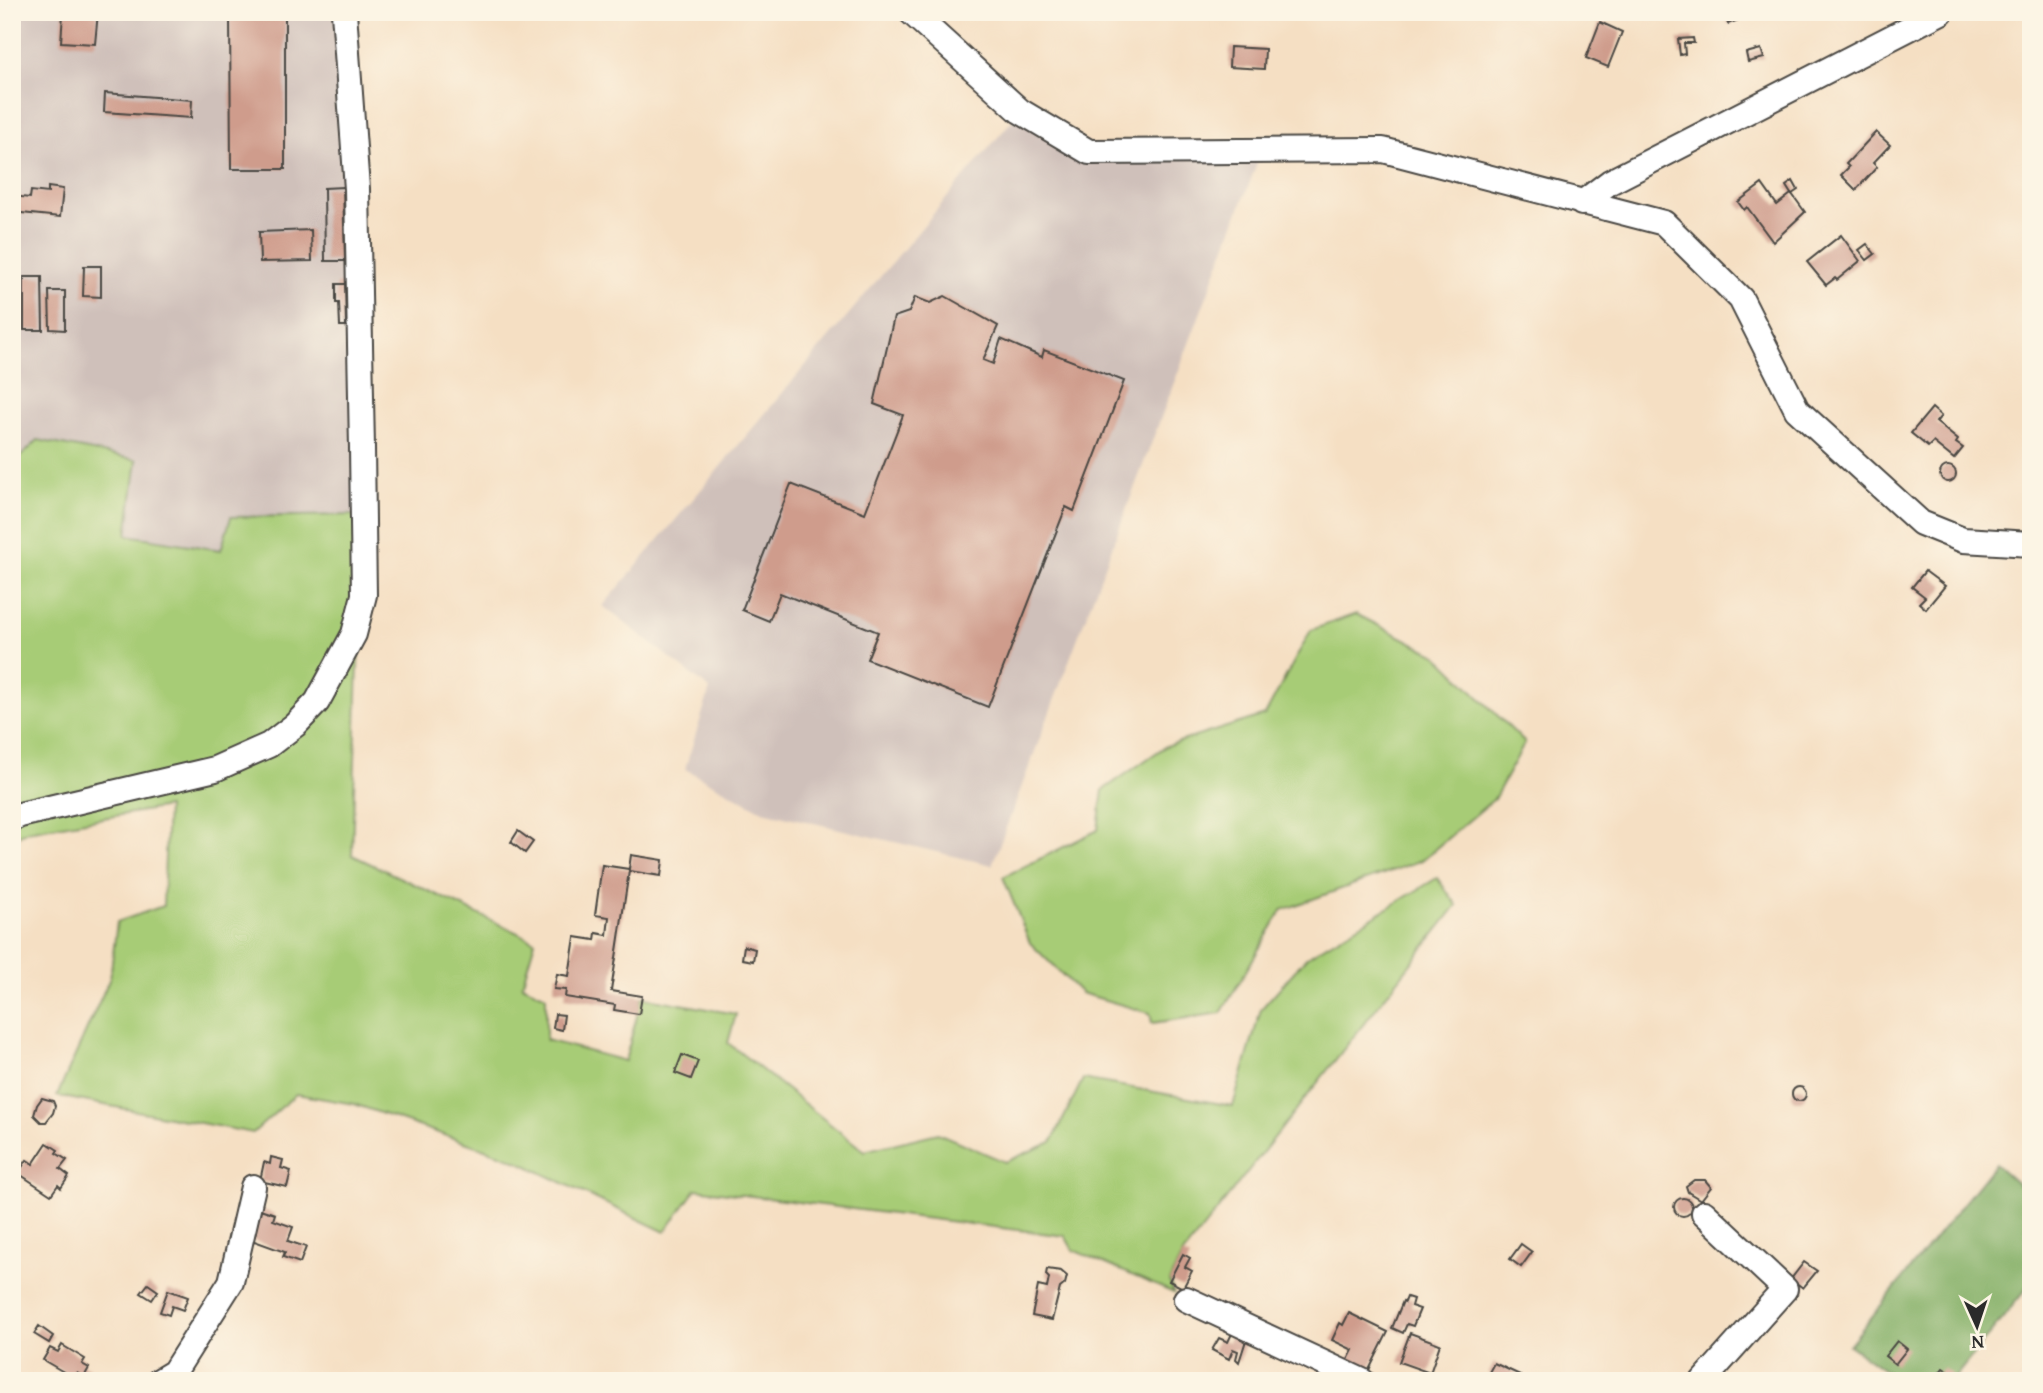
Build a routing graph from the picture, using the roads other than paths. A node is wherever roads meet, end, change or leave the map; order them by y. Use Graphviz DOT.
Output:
graph roads {
  1 [pos="344,12"];
  2 [pos="911,12"];
  3 [pos="1941,12"];
  4 [pos="1582,203"];
  5 [pos="2031,544"];
  6 [pos="12,820"];
  7 [pos="253,1187"];
  8 [pos="1704,1213"];
  9 [pos="1186,1299"];
  10 [pos="159,1381"];
  11 [pos="1363,1381"];
  12 [pos="1703,1381"];
  1 -- 6 [label="street"];
  2 -- 4 [label="street"];
  3 -- 4 [label="street"];
  4 -- 5 [label="street"];
  7 -- 10 [label="street"];
  8 -- 12 [label="street"];
  9 -- 11 [label="street"];
}
